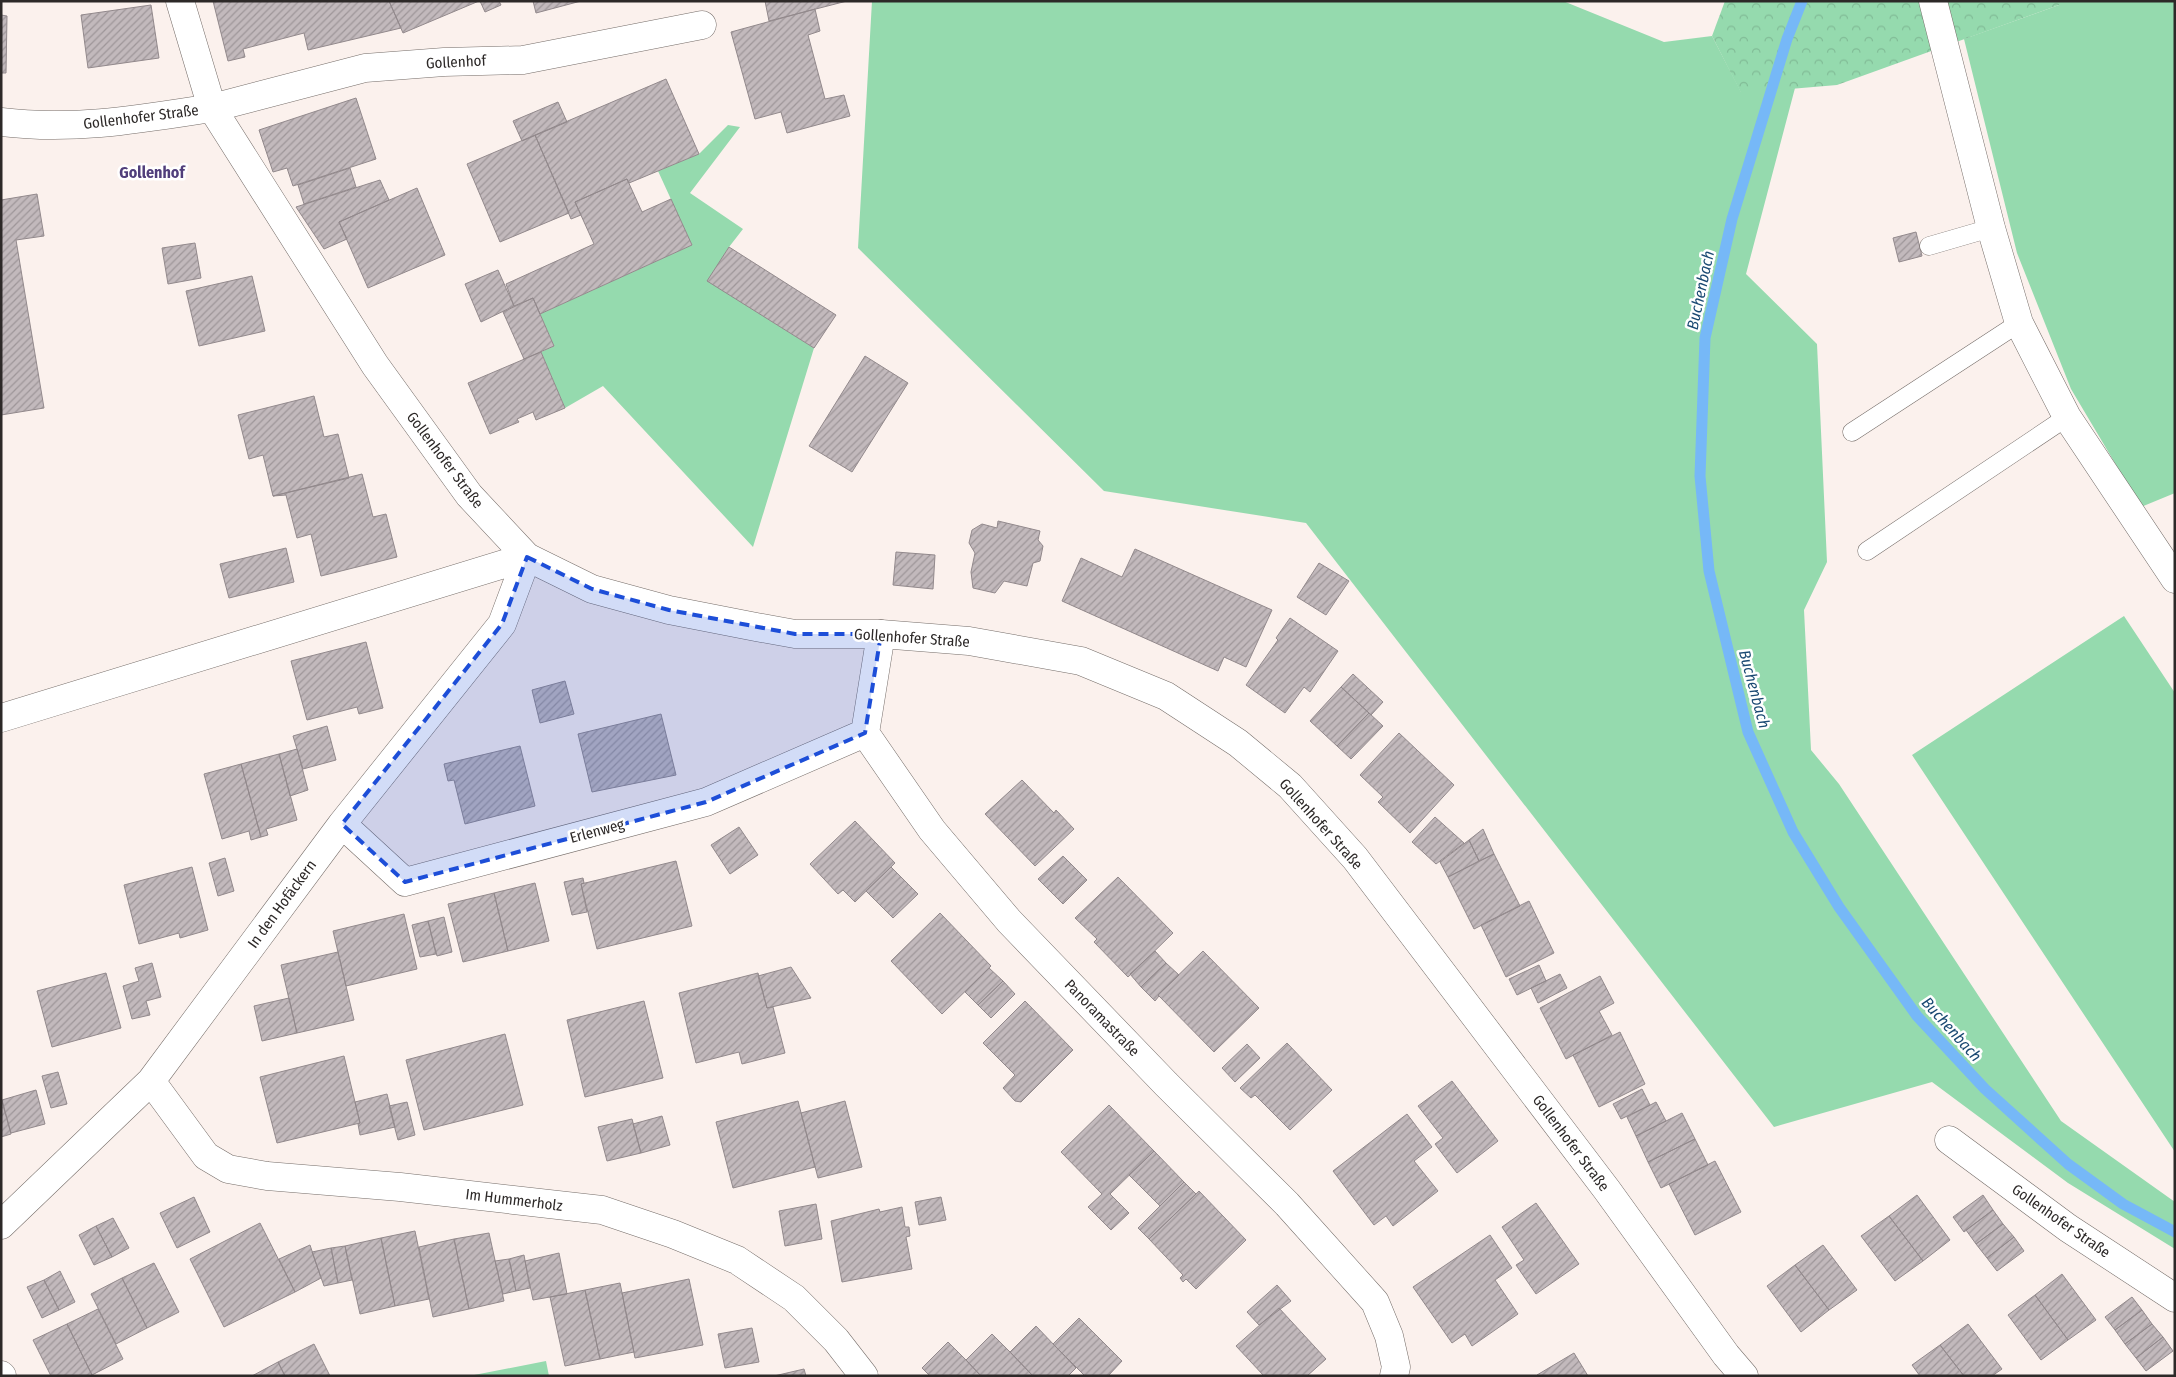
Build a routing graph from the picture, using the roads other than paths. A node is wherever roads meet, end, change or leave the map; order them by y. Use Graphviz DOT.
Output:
graph roads {
  1 [pos="180,1"];
  2 [pos="1933,1"];
  3 [pos="702,25"];
  4 [pos="212,108"];
  5 [pos="1,122"];
  6 [pos="1991,228"];
  7 [pos="1929,246"];
  8 [pos="2019,323"];
  9 [pos="2067,418"];
  10 [pos="1852,432"];
  11 [pos="1867,551"];
  12 [pos="527,557"];
  13 [pos="2175,579"];
  14 [pos="881,634"];
  15 [pos="1,718"];
  16 [pos="865,733"];
  17 [pos="342,824"];
  18 [pos="152,1081"];
  19 [pos="1949,1140"];
  20 [pos="1,1225"];
  21 [pos="2175,1298"];
  22 [pos="864,1376"];
  23 [pos="1394,1376"];
  24 [pos="1744,1376"];
  1 -- 4 [label="street"];
  2 -- 6 [label="street"];
  3 -- 4 [label="street, Gollenhof"];
  4 -- 5 [label="street, Gollenhofer Straße"];
  4 -- 12 [label="street, Gollenhofer Straße"];
  6 -- 7 [label="lane"];
  6 -- 8 [label="street"];
  8 -- 9 [label="street"];
  8 -- 10 [label="lane"];
  9 -- 11 [label="lane"];
  9 -- 13 [label="street"];
  12 -- 14 [label="street, Gollenhofer Straße"];
  12 -- 15 [label="street"];
  12 -- 17 [label="street, In den Hofäckern"];
  14 -- 16 [label="street"];
  14 -- 24 [label="street, Gollenhofer Straße"];
  16 -- 17 [label="street, Erlenweg"];
  16 -- 23 [label="street, Panoramastraße"];
  17 -- 18 [label="street, In den Hofäckern"];
  18 -- 20 [label="street, In den Hofäckern"];
  18 -- 22 [label="street, Im Hummerholz"];
  19 -- 21 [label="street, Gollenhofer Straße"];
}
